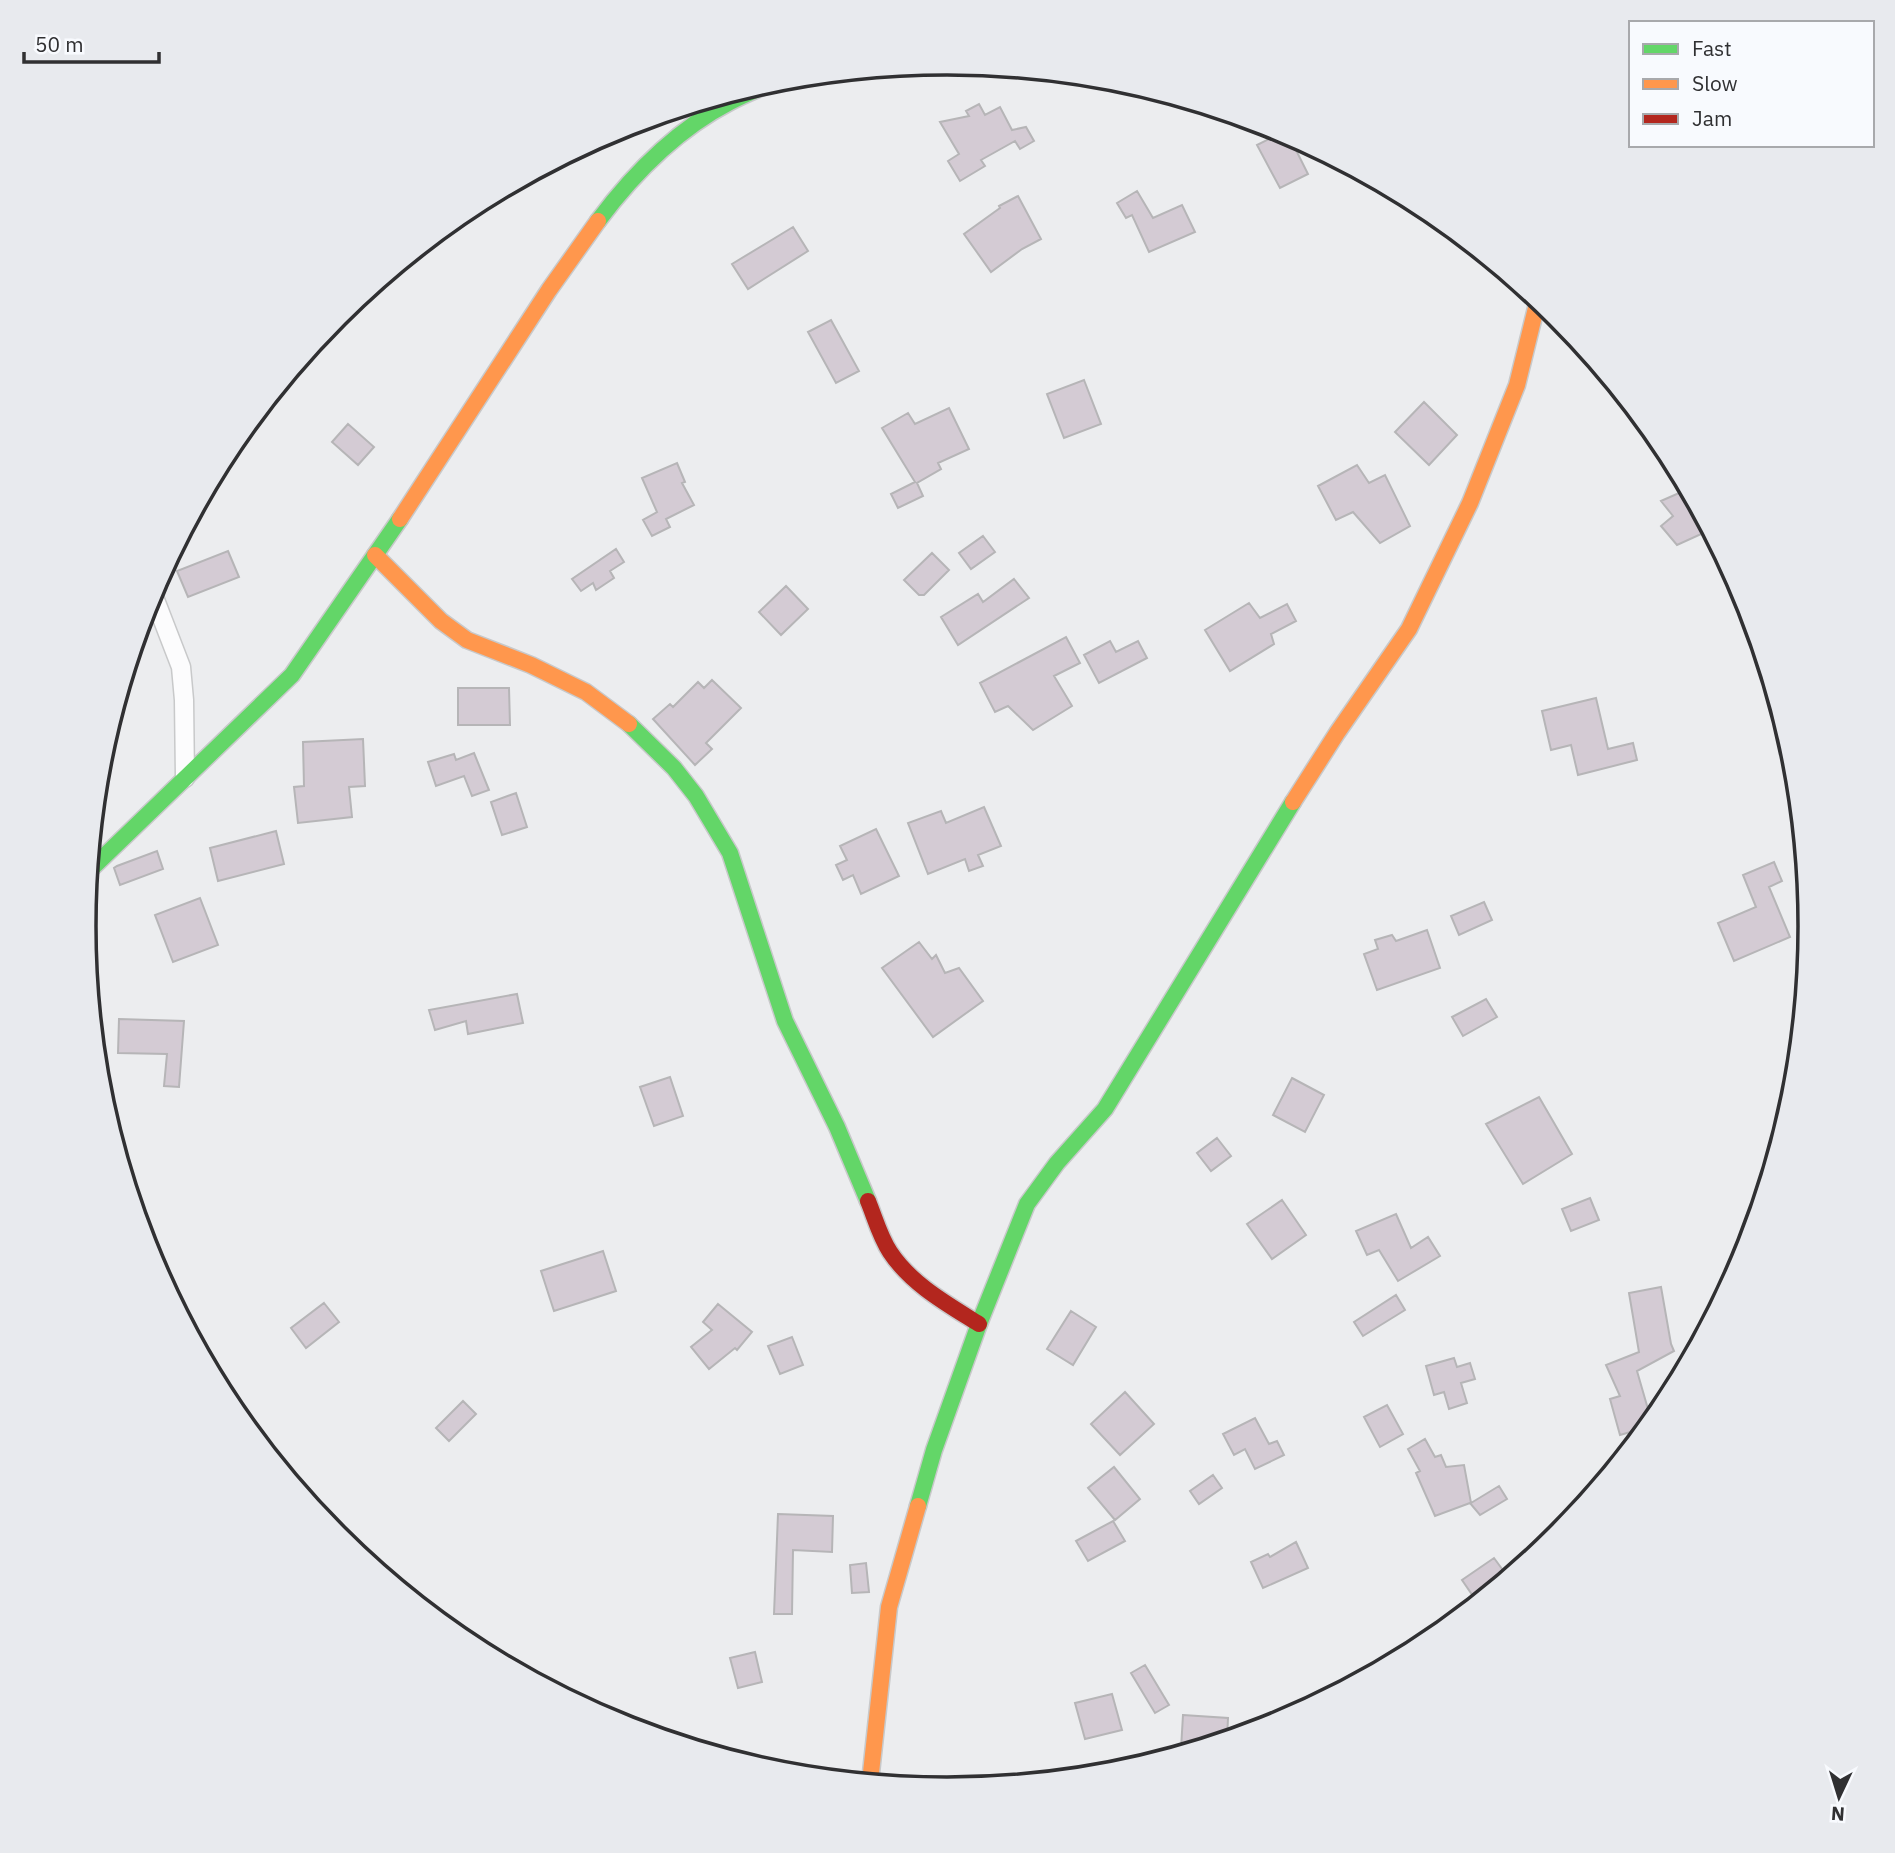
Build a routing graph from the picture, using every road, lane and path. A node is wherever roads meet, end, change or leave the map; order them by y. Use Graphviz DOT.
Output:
graph roads {
  1 [pos="725,104"];
  2 [pos="1535,312"];
  3 [pos="375,555"];
  4 [pos="158,608"];
  5 [pos="185,778"];
  6 [pos="99,862"];
  7 [pos="979,1325"];
  8 [pos="871,1774"];
  1 -- 3 [label="street"];
  2 -- 7 [label="street"];
  3 -- 5 [label="street"];
  3 -- 7 [label="street"];
  4 -- 5 [label="street"];
  5 -- 6 [label="street"];
  7 -- 8 [label="street"];
}
